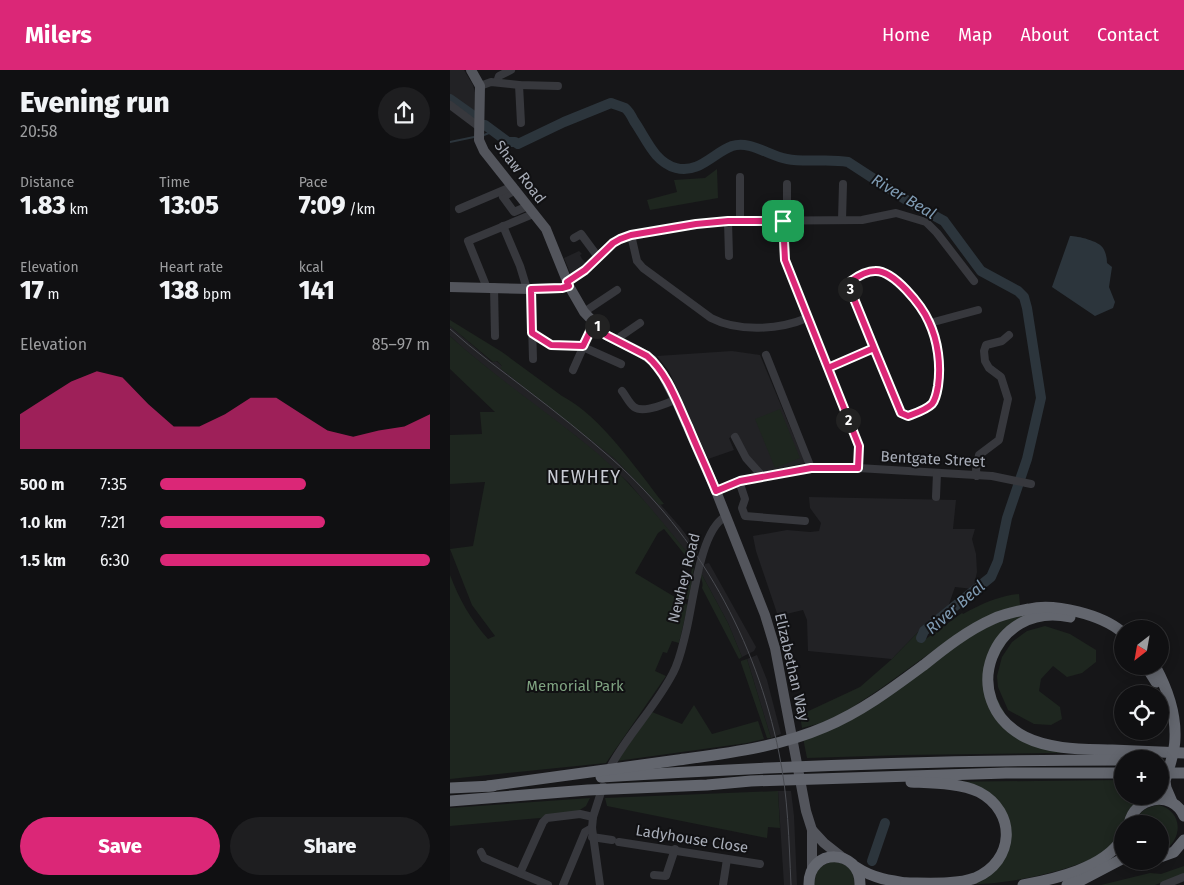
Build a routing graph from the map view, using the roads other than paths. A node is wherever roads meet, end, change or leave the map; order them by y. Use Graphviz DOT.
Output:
graph roads {
  1 [pos="471,70"];
  2 [pos="510,70"];
  3 [pos="497,82"];
  4 [pos="480,86"];
  5 [pos="519,86"];
  6 [pos="558,86"];
  7 [pos="450,105"];
  8 [pos="521,123"];
  9 [pos="478,126"];
  10 [pos="740,178"];
  11 [pos="787,184"];
  12 [pos="843,184"];
  13 [pos="514,188"];
  14 [pos="459,209"];
  15 [pos="530,210"];
  16 [pos="842,220"];
  17 [pos="728,221"];
  18 [pos="740,221"];
  19 [pos="785,221"];
  20 [pos="503,226"];
  21 [pos="631,235"];
  22 [pos="574,238"];
  23 [pos="729,256"];
  24 [pos="598,257"];
  25 [pos="974,282"];
  26 [pos="568,284"];
  27 [pos="450,288"];
  28 [pos="491,288"];
  29 [pos="529,289"];
  30 [pos="617,290"];
  31 [pos="978,310"];
  32 [pos="584,312"];
  33 [pos="807,318"];
  34 [pos="594,323"];
  35 [pos="640,323"];
  36 [pos="930,324"];
  37 [pos="532,333"];
  38 [pos="1009,335"];
  39 [pos="495,336"];
  40 [pos="617,341"];
  41 [pos="583,346"];
  42 [pos="874,348"];
  43 [pos="766,355"];
  44 [pos="533,360"];
  45 [pos="621,364"];
  46 [pos="828,368"];
  47 [pos="573,370"];
  48 [pos="622,391"];
  49 [pos="676,400"];
  50 [pos="735,438"];
  51 [pos="811,468"];
  52 [pos="858,468"];
  53 [pos="937,473"];
  54 [pos="977,476"];
  55 [pos="763,477"];
  56 [pos="740,481"];
  57 [pos="1031,484"];
  58 [pos="716,491"];
  59 [pos="936,497"];
  60 [pos="725,517"];
  61 [pos="805,521"];
  62 [pos="1114,628"];
  63 [pos="1114,635"];
  64 [pos="1153,675"];
  65 [pos="1160,675"];
  66 [pos="1167,750"];
  67 [pos="1169,753"];
  68 [pos="1184,753"];
  69 [pos="1114,754"];
  70 [pos="1114,755"];
  71 [pos="1169,760"];
  72 [pos="1184,760"];
  73 [pos="624,771"];
  74 [pos="1114,773"];
  75 [pos="1184,773"];
  76 [pos="1169,774"];
  77 [pos="849,777"];
  78 [pos="450,788"];
  79 [pos="450,801"];
  80 [pos="1169,801"];
  81 [pos="1172,802"];
  82 [pos="1139,805"];
  83 [pos="1184,814"];
  84 [pos="1131,815"];
  85 [pos="594,817"];
  86 [pos="592,828"];
  87 [pos="812,830"];
  88 [pos="592,837"];
  89 [pos="1184,840"];
  90 [pos="674,849"];
  91 [pos="1114,849"];
  92 [pos="481,852"];
  93 [pos="1169,854"];
  94 [pos="843,858"];
  95 [pos="727,859"];
  96 [pos="1114,863"];
  97 [pos="760,864"];
  98 [pos="854,866"];
  99 [pos="812,870"];
  100 [pos="520,873"];
  101 [pos="654,875"];
  102 [pos="1184,877"];
  103 [pos="906,883"];
  104 [pos="548,885"];
  105 [pos="563,885"];
  106 [pos="600,885"];
  107 [pos="723,885"];
  108 [pos="809,885"];
  109 [pos="860,885"];
  110 [pos="919,885"];
  111 [pos="1023,885"];
  112 [pos="1067,885"];
  113 [pos="1164,885"];
  1 -- 4 [label="main road"];
  2 -- 3 [label="street"];
  3 -- 4 [label="street"];
  3 -- 5 [label="street"];
  4 -- 9 [label="main road, Shaw Road"];
  5 -- 6 [label="street"];
  5 -- 8 [label="street"];
  7 -- 9 [label="street"];
  9 -- 13 [label="main road, Shaw Road"];
  10 -- 18 [label="street"];
  11 -- 19 [label="street"];
  12 -- 16 [label="street"];
  13 -- 14 [label="street"];
  13 -- 15 [label="main road, Shaw Road"];
  15 -- 20 [label="street"];
  15 -- 26 [label="main road, Shaw Road"];
  16 -- 19 [label="street"];
  16 -- 25 [label="street"];
  17 -- 18 [label="street"];
  17 -- 21 [label="street"];
  17 -- 23 [label="street"];
  18 -- 19 [label="street"];
  19 -- 33 [label="street"];
  20 -- 28 [label="street"];
  20 -- 29 [label="street"];
  21 -- 24 [label="street"];
  21 -- 33 [label="street"];
  22 -- 24 [label="street"];
  24 -- 26 [label="street"];
  26 -- 29 [label="main road"];
  26 -- 32 [label="main road"];
  27 -- 28 [label="main road"];
  28 -- 29 [label="main road"];
  28 -- 39 [label="street"];
  29 -- 37 [label="street"];
  30 -- 32 [label="street"];
  31 -- 36 [label="street"];
  32 -- 34 [label="main road"];
  33 -- 46 [label="street"];
  34 -- 40 [label="main road"];
  34 -- 41 [label="street"];
  35 -- 40 [label="street"];
  36 -- 42 [label="street"];
  36 -- 42 [label="street"];
  37 -- 41 [label="street"];
  37 -- 44 [label="street"];
  38 -- 54 [label="street"];
  40 -- 49 [label="main road"];
  41 -- 45 [label="street"];
  41 -- 47 [label="street"];
  42 -- 46 [label="street"];
  43 -- 51 [label="street"];
  46 -- 52 [label="street"];
  48 -- 49 [label="street"];
  49 -- 58 [label="main road"];
  50 -- 55 [label="street"];
  51 -- 52 [label="street, Bentgate Street"];
  51 -- 55 [label="street, Bentgate Street"];
  52 -- 53 [label="street, Bentgate Street"];
  53 -- 54 [label="street, Bentgate Street"];
  53 -- 59 [label="street"];
  54 -- 57 [label="street, Bentgate Street"];
  55 -- 56 [label="street, Bentgate Street"];
  56 -- 58 [label="street, Bentgate Street"];
  56 -- 61 [label="street"];
  58 -- 60 [label="main road"];
  60 -- 85 [label="street, Newhey Road"];
  60 -- 87 [label="main road, Elizabethan Way"];
  62 -- 73 [label="highway"];
  63 -- 69 [label="highway"];
  64 -- 66 [label="highway"];
  65 -- 81 [label="highway"];
  67 -- 68 [label="highway"];
  70 -- 73 [label="highway"];
  71 -- 72 [label="highway"];
  73 -- 78 [label="highway"];
  74 -- 77 [label="highway"];
  75 -- 76 [label="highway"];
  77 -- 79 [label="highway"];
  77 -- 103 [label="highway"];
  80 -- 81 [label="highway"];
  81 -- 83 [label="highway"];
  82 -- 84 [label="highway"];
  85 -- 86 [label="street, Newhey Road"];
  85 -- 100 [label="street"];
  86 -- 88 [label="street, Newhey Road"];
  86 -- 105 [label="street"];
  87 -- 94 [label="main road, Elizabethan Way"];
  87 -- 99 [label="main road, Elizabethan Way"];
  88 -- 90 [label="street, Ladyhouse Close"];
  88 -- 106 [label="street, Newhey Road"];
  89 -- 93 [label="highway"];
  90 -- 95 [label="street, Ladyhouse Close"];
  90 -- 101 [label="street"];
  91 -- 111 [label="highway"];
  92 -- 100 [label="street"];
  94 -- 98 [label="highway"];
  94 -- 99 [label="highway"];
  95 -- 97 [label="street, Ladyhouse Close"];
  95 -- 107 [label="street"];
  96 -- 112 [label="highway"];
  98 -- 103 [label="highway"];
  98 -- 109 [label="highway"];
  99 -- 108 [label="highway"];
  100 -- 104 [label="street"];
  102 -- 113 [label="street"];
  103 -- 110 [label="highway"];
}
